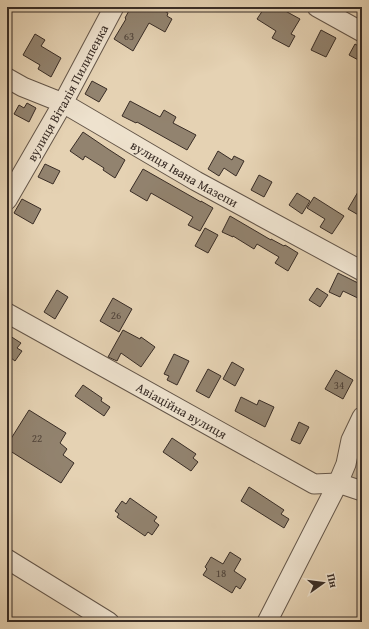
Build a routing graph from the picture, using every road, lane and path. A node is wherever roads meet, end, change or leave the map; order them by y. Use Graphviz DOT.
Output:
graph roads {
  1 [pos="114,7"];
  2 [pos="317,7"];
  3 [pos="362,32"];
  4 [pos="7,78"];
  5 [pos="63,103"];
  6 [pos="7,200"];
  7 [pos="362,270"];
  8 [pos="7,313"];
  9 [pos="362,417"];
  10 [pos="338,483"];
  11 [pos="362,491"];
  12 [pos="7,559"];
  13 [pos="102,620"];
  14 [pos="267,622"];
  1 -- 5 [label="street, вулиця Віталія Пилипенка"];
  2 -- 3 [label="street"];
  4 -- 5 [label="street, вулиця Івана Мазепи"];
  5 -- 6 [label="street, вулиця Віталія Пилипенка"];
  5 -- 7 [label="street, вулиця Івана Мазепи"];
  8 -- 10 [label="street, Авіаційна вулиця"];
  9 -- 10 [label="street"];
  10 -- 11 [label="street, Авіаційна вулиця"];
  10 -- 14 [label="street"];
  12 -- 13 [label="street"];
}
